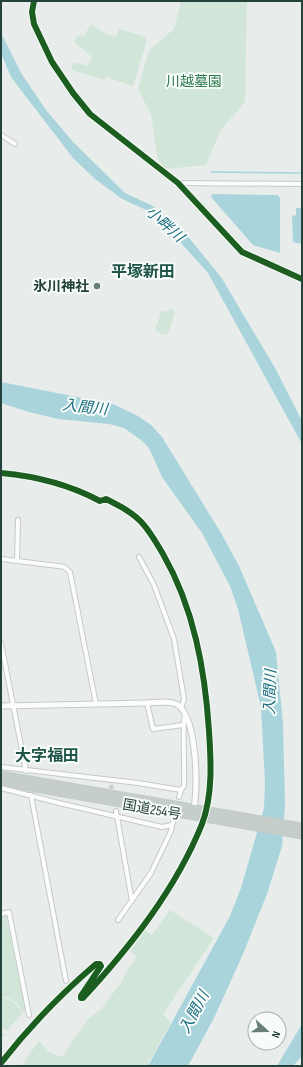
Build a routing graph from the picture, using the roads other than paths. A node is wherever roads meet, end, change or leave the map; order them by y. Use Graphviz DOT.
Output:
graph roads {
  1 [pos="34,1"];
  2 [pos="32,12"];
  3 [pos="1,134"];
  4 [pos="14,144"];
  5 [pos="178,183"];
  6 [pos="302,184"];
  7 [pos="302,279"];
  8 [pos="18,520"];
  9 [pos="139,557"];
  10 [pos="1,559"];
  11 [pos="17,561"];
  12 [pos="1,643"];
  13 [pos="148,703"];
  14 [pos="96,704"];
  15 [pos="1,706"];
  16 [pos="13,706"];
  17 [pos="181,709"];
  18 [pos="185,714"];
  19 [pos="183,724"];
  20 [pos="1,767"];
  21 [pos="26,771"];
  22 [pos="1,775"];
  23 [pos="111,780"];
  24 [pos="1,782"];
  25 [pos="111,786"];
  26 [pos="1,788"];
  27 [pos="181,790"];
  28 [pos="31,795"];
  29 [pos="179,796"];
  30 [pos="196,808"];
  31 [pos="116,811"];
  32 [pos="117,817"];
  33 [pos="174,820"];
  34 [pos="172,826"];
  35 [pos="302,827"];
  36 [pos="302,836"];
  37 [pos="132,901"];
  38 [pos="1,914"];
  39 [pos="118,920"];
  40 [pos="66,981"];
  41 [pos="29,1015"];
  1 -- 2 [label="street"];
  2 -- 5 [label="street"];
  3 -- 4 [label="street"];
  5 -- 6 [label="street"];
  5 -- 7 [label="street"];
  8 -- 11 [label="street"];
  9 -- 17 [label="street"];
  10 -- 11 [label="street"];
  11 -- 14 [label="street"];
  12 -- 16 [label="street"];
  13 -- 14 [label="street"];
  13 -- 17 [label="street"];
  13 -- 19 [label="street"];
  14 -- 16 [label="street"];
  15 -- 16 [label="street"];
  16 -- 21 [label="street"];
  17 -- 18 [label="street"];
  18 -- 19 [label="street"];
  18 -- 30 [label="street"];
  19 -- 27 [label="street"];
  20 -- 21 [label="street"];
  21 -- 23 [label="street"];
  22 -- 30 [label="highway, 国道254号"];
  23 -- 25 [label="street"];
  23 -- 27 [label="street"];
  24 -- 36 [label="highway, 国道254号"];
  26 -- 28 [label="street"];
  27 -- 29 [label="street"];
  28 -- 32 [label="street"];
  28 -- 40 [label="street"];
  30 -- 35 [label="highway, 国道254号"];
  31 -- 32 [label="street"];
  32 -- 34 [label="street"];
  32 -- 37 [label="street"];
  33 -- 34 [label="street"];
  34 -- 37 [label="street"];
  37 -- 39 [label="street"];
  38 -- 41 [label="street"];
}
